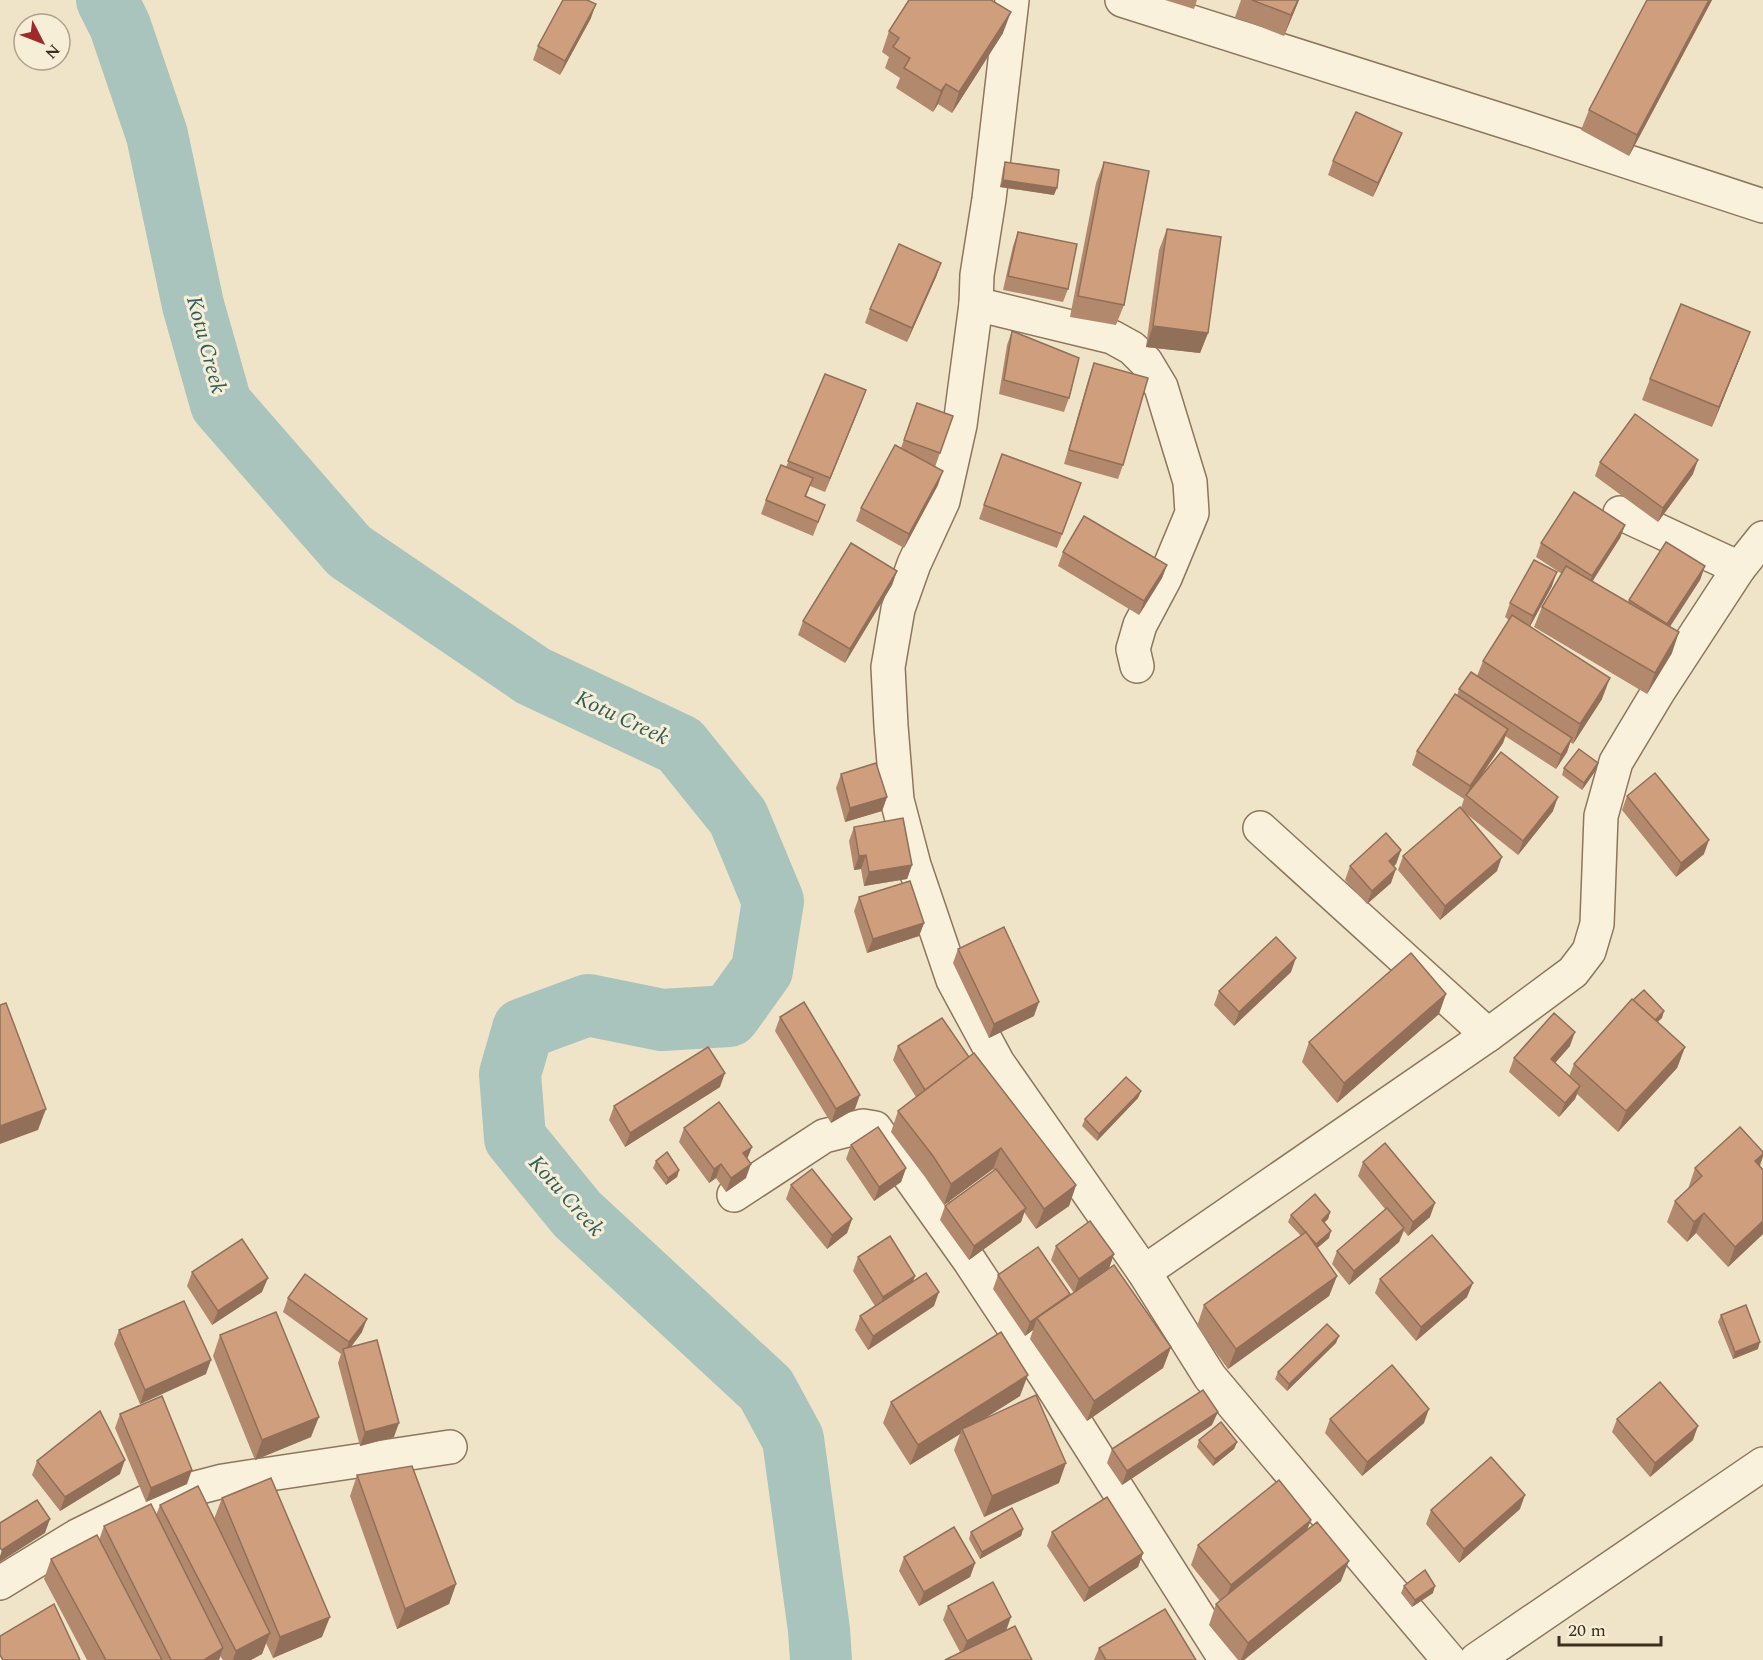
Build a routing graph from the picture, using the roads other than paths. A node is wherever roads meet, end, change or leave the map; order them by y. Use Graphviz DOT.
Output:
graph roads {
  1 [pos="1012,0"];
  2 [pos="1122,0"];
  3 [pos="1763,206"];
  4 [pos="976,304"];
  5 [pos="1620,513"];
  6 [pos="1763,538"];
  7 [pos="1739,568"];
  8 [pos="1137,666"];
  9 [pos="1260,828"];
  10 [pos="1488,1035"];
  11 [pos="734,1195"];
  12 [pos="1144,1272"];
  13 [pos="450,1447"];
  14 [pos="1763,1464"];
  15 [pos="0,1583"];
  16 [pos="1226,1660"];
  17 [pos="1449,1660"];
  18 [pos="1476,1660"];
  1 -- 4 [label="street"];
  2 -- 3 [label="street"];
  4 -- 8 [label="street"];
  4 -- 12 [label="street"];
  5 -- 7 [label="street"];
  6 -- 7 [label="street"];
  7 -- 10 [label="street"];
  9 -- 10 [label="street"];
  10 -- 12 [label="street"];
  11 -- 16 [label="street"];
  12 -- 17 [label="street"];
  13 -- 15 [label="street"];
  14 -- 18 [label="street"];
}
